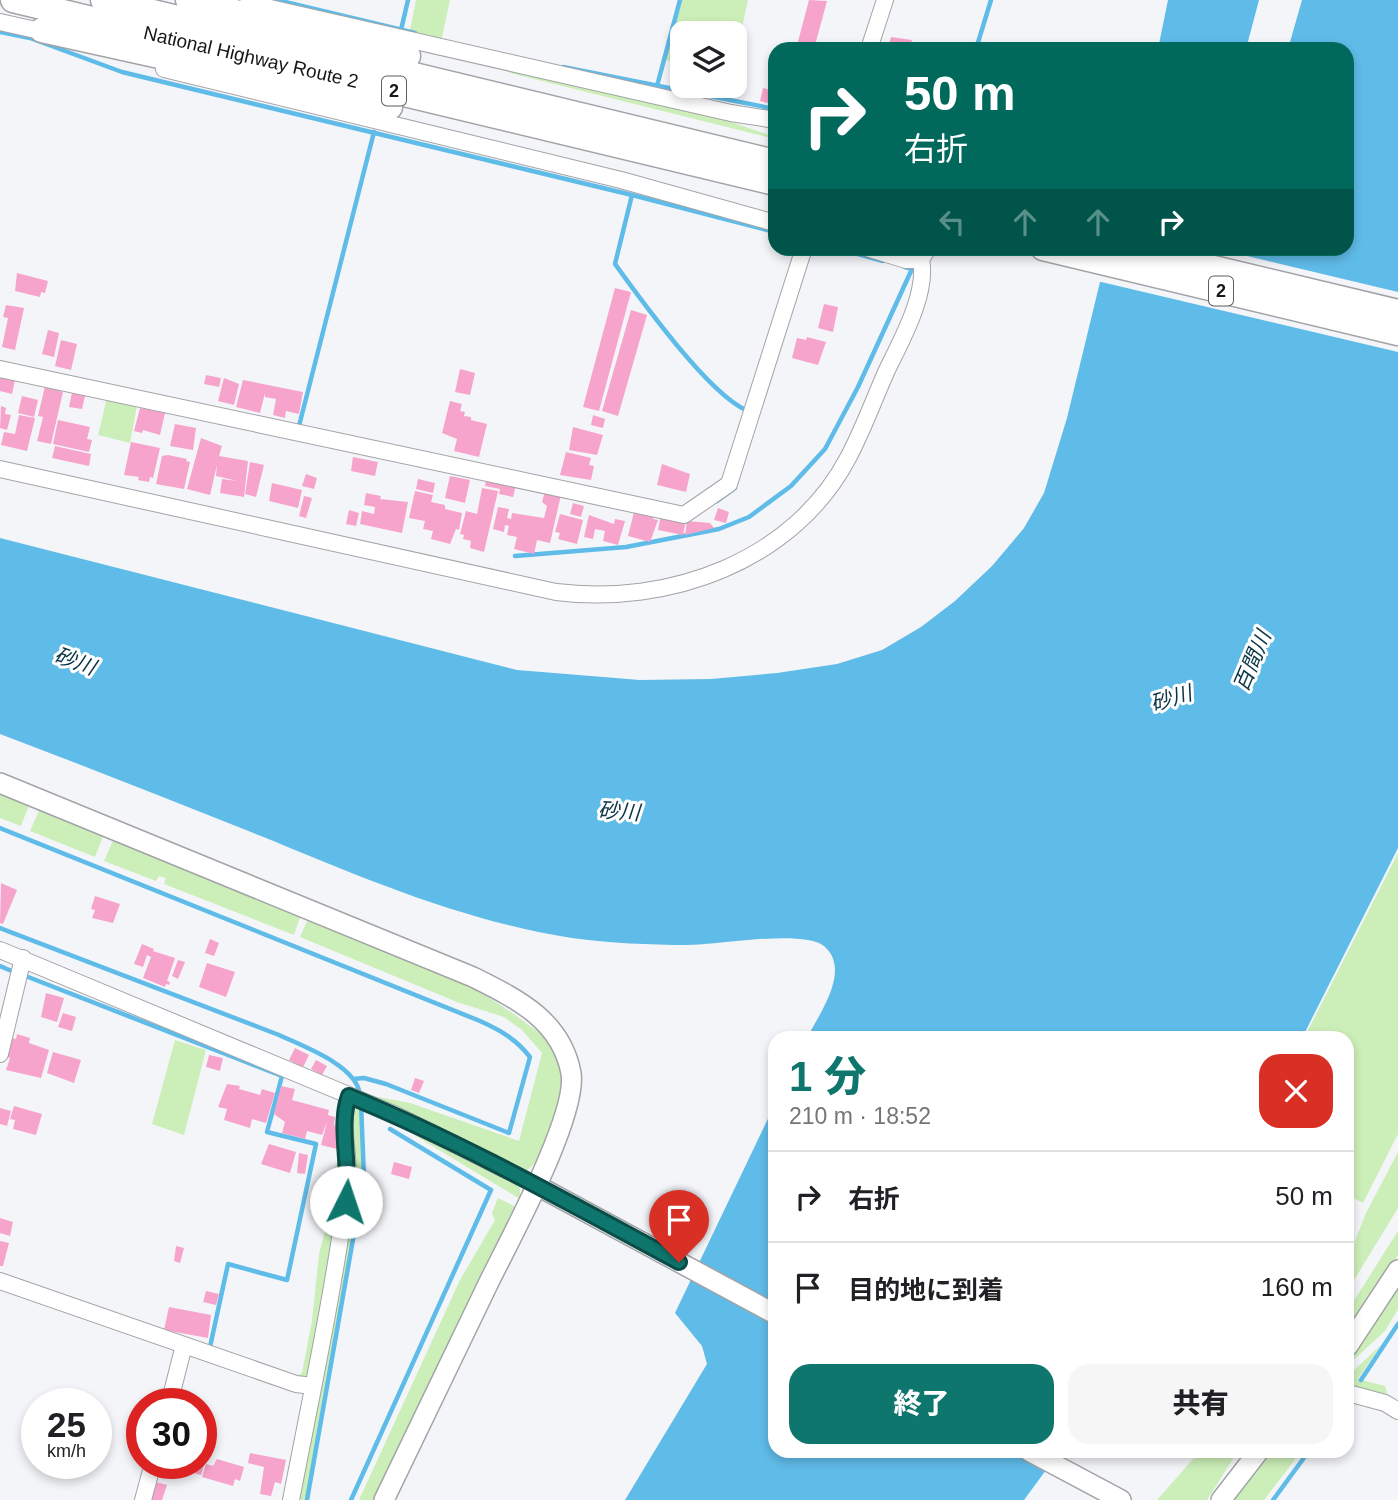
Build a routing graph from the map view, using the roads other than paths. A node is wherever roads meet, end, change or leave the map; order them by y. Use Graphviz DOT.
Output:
graph roads {
  1 [pos="13,0"];
  2 [pos="103,0"];
  3 [pos="188,0"];
  4 [pos="235,0"];
  5 [pos="885,0"];
  6 [pos="0,22"];
  7 [pos="42,30"];
  8 [pos="871,42"];
  9 [pos="768,119"];
  10 [pos="604,120"];
  11 [pos="768,174"];
  12 [pos="768,175"];
  13 [pos="768,175"];
  14 [pos="768,221"];
  15 [pos="801,256"];
  16 [pos="893,256"];
  17 [pos="919,256"];
  18 [pos="925,256"];
  19 [pos="1077,256"];
  20 [pos="1164,256"];
  21 [pos="1398,312"];
  22 [pos="1398,332"];
  23 [pos="0,369"];
  24 [pos="0,469"];
  25 [pos="0,783"];
  26 [pos="0,950"];
  27 [pos="21,969"];
  28 [pos="0,1054"];
  29 [pos="356,1099"];
  30 [pos="536,1185"];
  31 [pos="1398,1270"];
  32 [pos="0,1280"];
  33 [pos="768,1310"];
  34 [pos="1354,1337"];
  35 [pos="183,1353"];
  36 [pos="313,1386"];
  37 [pos="173,1388"];
  38 [pos="1354,1395"];
  39 [pos="1398,1411"];
  40 [pos="1042,1458"];
  41 [pos="1254,1458"];
  42 [pos="149,1479"];
  43 [pos="143,1500"];
  44 [pos="291,1500"];
  45 [pos="384,1500"];
  46 [pos="1121,1500"];
  47 [pos="1221,1500"];
  1 -- 12 [label="highway, National Highway Route 2 / 2"];
  2 -- 10 [label="highway, National Highway Route 2 / 2"];
  3 -- 10 [label="highway"];
  4 -- 9 [label="street"];
  5 -- 8 [label="street"];
  6 -- 7 [label="street"];
  7 -- 13 [label="highway"];
  7 -- 14 [label="street"];
  10 -- 11 [label="highway, National Highway Route 2 / 2"];
  15 -- 23 [label="street"];
  16 -- 17 [label="street"];
  18 -- 24 [label="street"];
  19 -- 22 [label="highway, 2"];
  20 -- 21 [label="highway, 2"];
  25 -- 30 [label="street"];
  26 -- 27 [label="street"];
  27 -- 28 [label="street"];
  27 -- 29 [label="street"];
  29 -- 30 [label="street"];
  29 -- 36 [label="street"];
  30 -- 33 [label="street"];
  30 -- 45 [label="street"];
  31 -- 34 [label="street"];
  32 -- 36 [label="street"];
  35 -- 37 [label="street"];
  36 -- 44 [label="street"];
  38 -- 39 [label="street"];
  40 -- 46 [label="street"];
  41 -- 47 [label="street"];
  42 -- 43 [label="street"];
}
